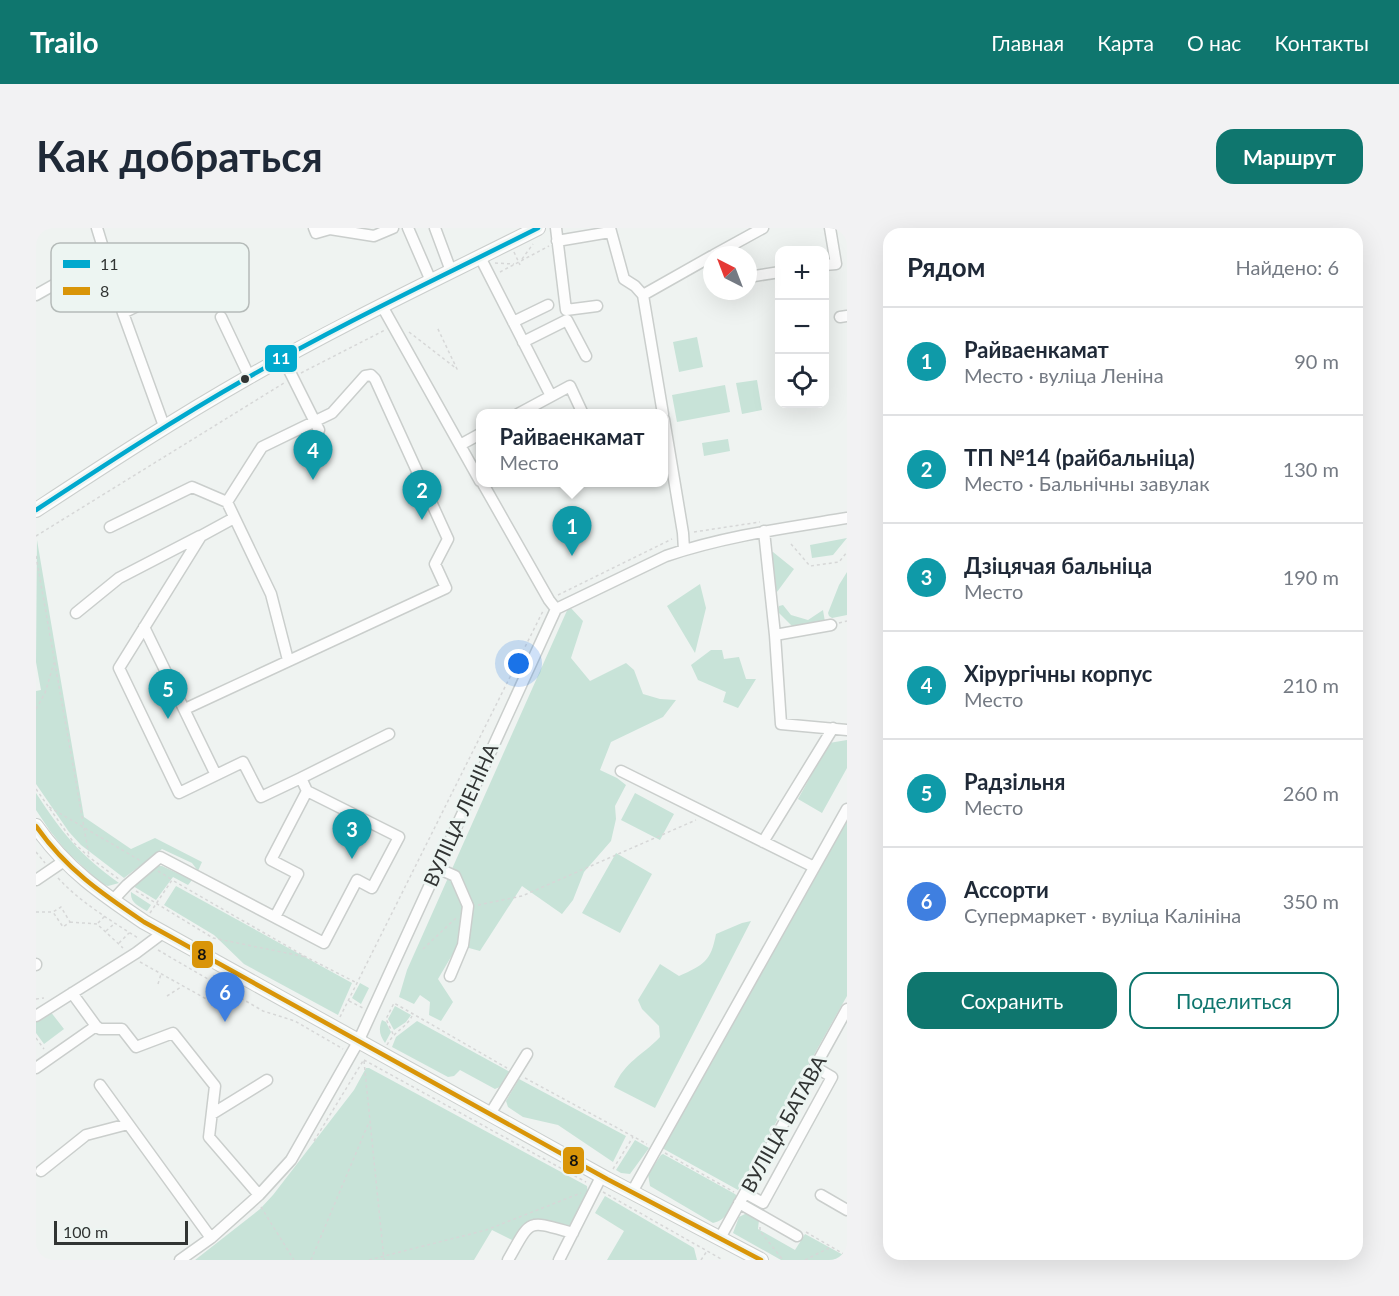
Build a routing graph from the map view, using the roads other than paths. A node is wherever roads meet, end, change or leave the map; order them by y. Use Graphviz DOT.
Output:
graph roads {
  1 [pos="97,228"];
  2 [pos="314,228"];
  3 [pos="393,228"];
  4 [pos="408,228"];
  5 [pos="435,228"];
  6 [pos="538,228"];
  7 [pos="556,228"];
  8 [pos="763,228"];
  9 [pos="830,228"];
  10 [pos="610,230"];
  11 [pos="558,242"];
  12 [pos="101,243"];
  13 [pos="731,246"];
  14 [pos="484,260"];
  15 [pos="703,262"];
  16 [pos="829,265"];
  17 [pos="451,271"];
  18 [pos="775,273"];
  19 [pos="757,276"];
  20 [pos="431,281"];
  21 [pos="51,287"];
  22 [pos="36,295"];
  23 [pos="643,295"];
  24 [pos="548,305"];
  25 [pos="382,306"];
  26 [pos="597,306"];
  27 [pos="123,313"];
  28 [pos="567,315"];
  29 [pos="220,317"];
  30 [pos="513,322"];
  31 [pos="523,342"];
  32 [pos="586,356"];
  33 [pos="283,358"];
  34 [pos="249,376"];
  35 [pos="551,396"];
  36 [pos="527,409"];
  37 [pos="581,409"];
  38 [pos="662,409"];
  39 [pos="164,426"];
  40 [pos="317,426"];
  41 [pos="476,436"];
  42 [pos="460,444"];
  43 [pos="668,448"];
  44 [pos="476,473"];
  45 [pos="484,487"];
  46 [pos="227,502"];
  47 [pos="36,510"];
  48 [pos="234,518"];
  49 [pos="847,518"];
  50 [pos="765,526"];
  51 [pos="110,527"];
  52 [pos="201,536"];
  53 [pos="684,550"];
  54 [pos="552,604"];
  55 [pos="76,613"];
  56 [pos="831,625"];
  57 [pos="144,627"];
  58 [pos="775,635"];
  59 [pos="288,660"];
  60 [pos="185,709"];
  61 [pos="833,728"];
  62 [pos="847,730"];
  63 [pos="389,734"];
  64 [pos="621,771"];
  65 [pos="216,775"];
  66 [pos="301,778"];
  67 [pos="307,790"];
  68 [pos="847,809"];
  69 [pos="36,826"];
  70 [pos="763,842"];
  71 [pos="64,861"];
  72 [pos="814,867"];
  73 [pos="437,868"];
  74 [pos="36,880"];
  75 [pos="112,901"];
  76 [pos="275,917"];
  77 [pos="164,932"];
  78 [pos="450,976"];
  79 [pos="72,993"];
  80 [pos="847,1009"];
  81 [pos="36,1016"];
  82 [pos="96,1026"];
  83 [pos="358,1042"];
  84 [pos="527,1054"];
  85 [pos="815,1067"];
  86 [pos="36,1068"];
  87 [pos="267,1080"];
  88 [pos="100,1085"];
  89 [pos="212,1114"];
  90 [pos="490,1114"];
  91 [pos="128,1124"];
  92 [pos="41,1171"];
  93 [pos="603,1177"];
  94 [pos="632,1192"];
  95 [pos="821,1195"];
  96 [pos="742,1198"];
  97 [pos="260,1201"];
  98 [pos="847,1210"];
  99 [pos="573,1233"];
  100 [pos="801,1234"];
  101 [pos="211,1238"];
  102 [pos="720,1238"];
  103 [pos="499,1253"];
  104 [pos="753,1258"];
  105 [pos="180,1260"];
  106 [pos="509,1260"];
  107 [pos="559,1260"];
  1 -- 12 [label="street"];
  2 -- 3 [label="street"];
  4 -- 20 [label="street"];
  5 -- 17 [label="street"];
  6 -- 14 [label="main road"];
  7 -- 11 [label="street"];
  8 -- 13 [label="street"];
  9 -- 16 [label="street"];
  10 -- 11 [label="street"];
  10 -- 23 [label="street"];
  11 -- 28 [label="street"];
  14 -- 17 [label="main road"];
  14 -- 30 [label="street"];
  15 -- 23 [label="street"];
  17 -- 20 [label="main road"];
  18 -- 19 [label="street"];
  20 -- 25 [label="main road"];
  21 -- 22 [label="street"];
  23 -- 38 [label="street"];
  24 -- 30 [label="street"];
  25 -- 33 [label="main road"];
  25 -- 42 [label="street"];
  26 -- 28 [label="street"];
  27 -- 39 [label="street"];
  28 -- 31 [label="street"];
  28 -- 32 [label="street"];
  29 -- 34 [label="street"];
  30 -- 31 [label="street"];
  31 -- 35 [label="street"];
  33 -- 34 [label="main road"];
  33 -- 40 [label="street"];
  34 -- 39 [label="main road"];
  35 -- 36 [label="street"];
  35 -- 37 [label="street"];
  39 -- 47 [label="main road"];
  40 -- 46 [label="street"];
  40 -- 59 [label="street"];
  41 -- 42 [label="street"];
  42 -- 44 [label="street"];
  43 -- 53 [label="street"];
  45 -- 54 [label="street"];
  46 -- 48 [label="street"];
  46 -- 51 [label="street"];
  48 -- 52 [label="street"];
  48 -- 59 [label="street"];
  49 -- 50 [label="street"];
  50 -- 53 [label="street"];
  50 -- 58 [label="street"];
  52 -- 55 [label="street"];
  52 -- 57 [label="street"];
  53 -- 54 [label="street"];
  54 -- 73 [label="street, ВУЛІЦА ЛЕНІНА"];
  56 -- 58 [label="street"];
  57 -- 60 [label="street"];
  57 -- 65 [label="street"];
  58 -- 61 [label="street"];
  59 -- 60 [label="street"];
  60 -- 65 [label="street"];
  61 -- 62 [label="street"];
  61 -- 70 [label="street"];
  63 -- 66 [label="street"];
  64 -- 70 [label="street"];
  65 -- 66 [label="street"];
  66 -- 67 [label="street"];
  67 -- 76 [label="street"];
  67 -- 76 [label="street"];
  68 -- 72 [label="street"];
  69 -- 71 [label="main road"];
  70 -- 72 [label="street"];
  71 -- 74 [label="street"];
  71 -- 75 [label="main road"];
  72 -- 94 [label="street"];
  73 -- 78 [label="street"];
  73 -- 83 [label="street, ВУЛІЦА ЛЕНІНА"];
  75 -- 76 [label="street"];
  75 -- 77 [label="main road"];
  77 -- 79 [label="street"];
  77 -- 83 [label="main road"];
  79 -- 81 [label="street"];
  79 -- 82 [label="street"];
  80 -- 85 [label="street, ВУЛІЦА БАТАВА"];
  82 -- 86 [label="street"];
  82 -- 89 [label="street"];
  83 -- 90 [label="main road"];
  83 -- 97 [label="street, ВУЛІЦА ЛЕНІНА"];
  84 -- 90 [label="street"];
  85 -- 96 [label="street, ВУЛІЦА БАТАВА"];
  85 -- 96 [label="street"];
  87 -- 89 [label="street"];
  88 -- 91 [label="street"];
  89 -- 97 [label="street"];
  90 -- 93 [label="main road"];
  91 -- 92 [label="street"];
  91 -- 101 [label="street"];
  93 -- 94 [label="main road"];
  93 -- 99 [label="street"];
  94 -- 102 [label="main road"];
  95 -- 98 [label="street"];
  96 -- 100 [label="street"];
  96 -- 102 [label="street, ВУЛІЦА БАТАВА"];
  97 -- 101 [label="street, ВУЛІЦА ЛЕНІНА"];
  99 -- 106 [label="street"];
  99 -- 107 [label="street"];
  101 -- 105 [label="street, ВУЛІЦА ЛЕНІНА"];
  102 -- 104 [label="main road"];
  103 -- 106 [label="street"];
}
